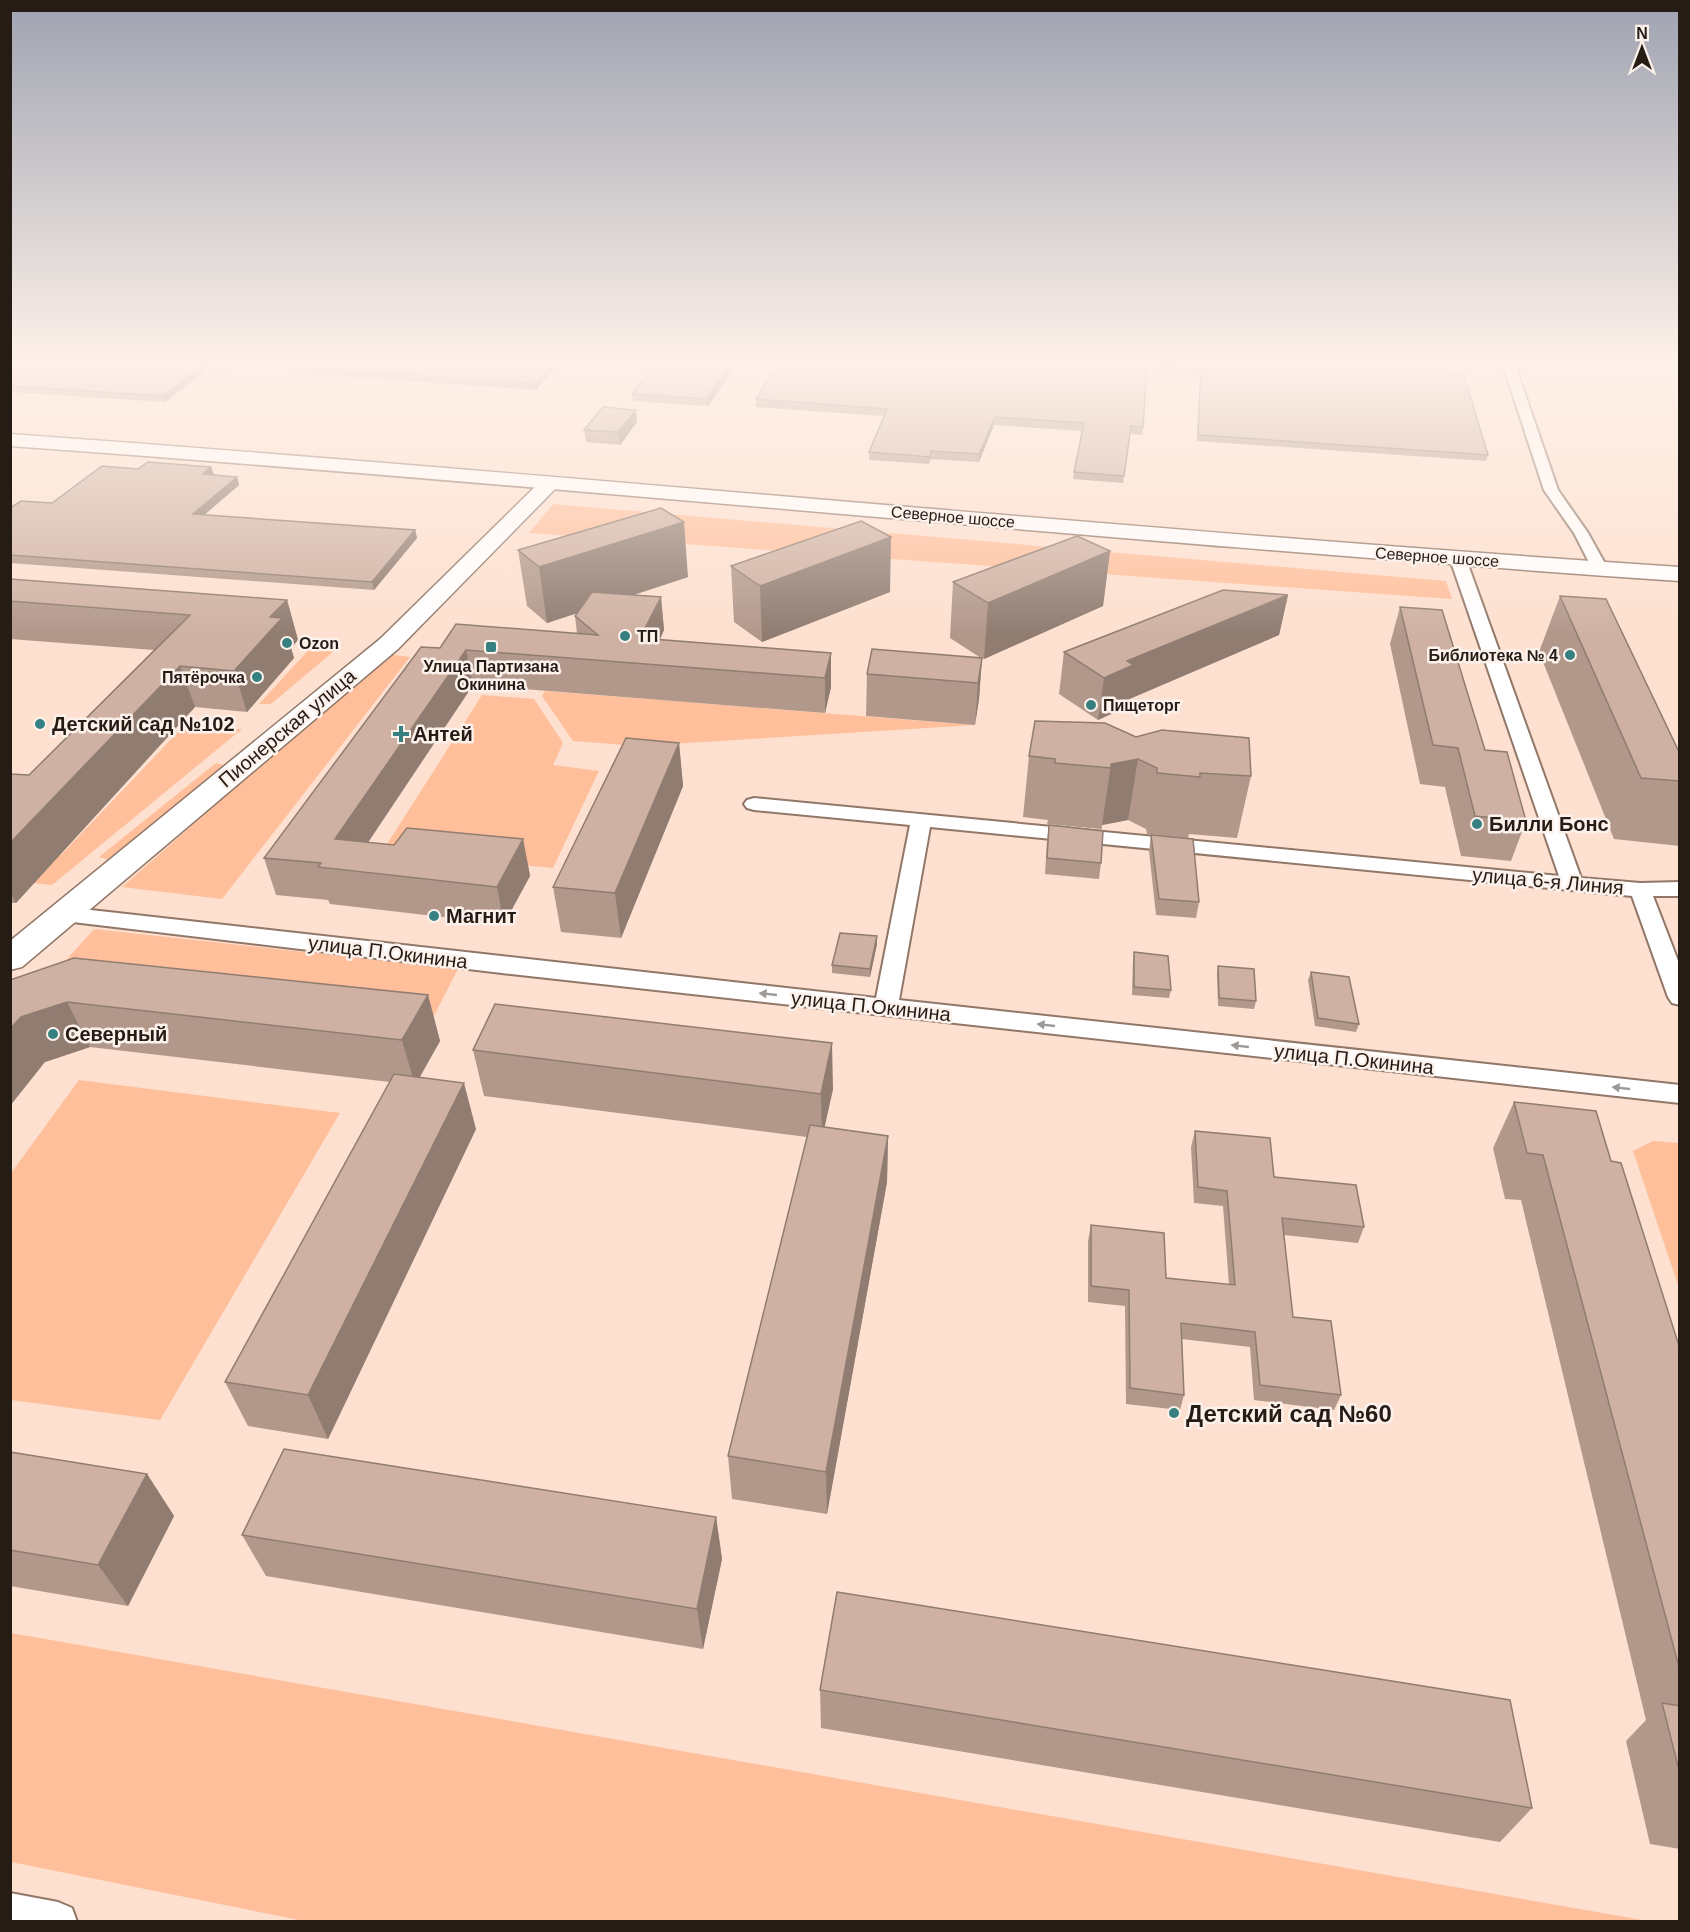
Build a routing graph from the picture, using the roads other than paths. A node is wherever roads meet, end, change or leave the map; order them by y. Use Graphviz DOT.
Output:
graph roads {
  1 [pos="221,455"];
  2 [pos="1539,455"];
  3 [pos="550,483"];
  4 [pos="1458,559"];
  5 [pos="1600,569"];
  6 [pos="1680,574"];
  7 [pos="754,804"];
  8 [pos="921,820"];
  9 [pos="1572,883"];
  10 [pos="1680,889"];
  11 [pos="1640,890"];
  12 [pos="64,914"];
  13 [pos="21,939"];
  14 [pos="10,959"];
  15 [pos="1680,997"];
  16 [pos="886,1007"];
  17 [pos="1680,1095"];
  18 [pos="10,1912"];
  19 [pos="58,1922"];
  1 -- 3 [label="main road, Северное шоссе"];
  2 -- 5 [label="street"];
  3 -- 4 [label="main road, Северное шоссе"];
  3 -- 12 [label="main road, Пионерская улица"];
  4 -- 5 [label="main road, Северное шоссе"];
  4 -- 9 [label="street"];
  5 -- 6 [label="main road, Северное шоссе"];
  7 -- 8 [label="street, улица 6-я Линия"];
  8 -- 9 [label="street, улица 6-я Линия"];
  8 -- 16 [label="street"];
  9 -- 11 [label="street, улица 6-я Линия"];
  10 -- 11 [label="street, улица 6-я Линия"];
  11 -- 15 [label="street"];
  12 -- 13 [label="main road, Пионерская улица"];
  16 -- 12 [label="street, улица П.Окинина, one-way"];
  13 -- 14 [label="main road, Пионерская улица"];
  17 -- 16 [label="street, улица П.Окинина, one-way"];
  18 -- 19 [label="street"];
}
